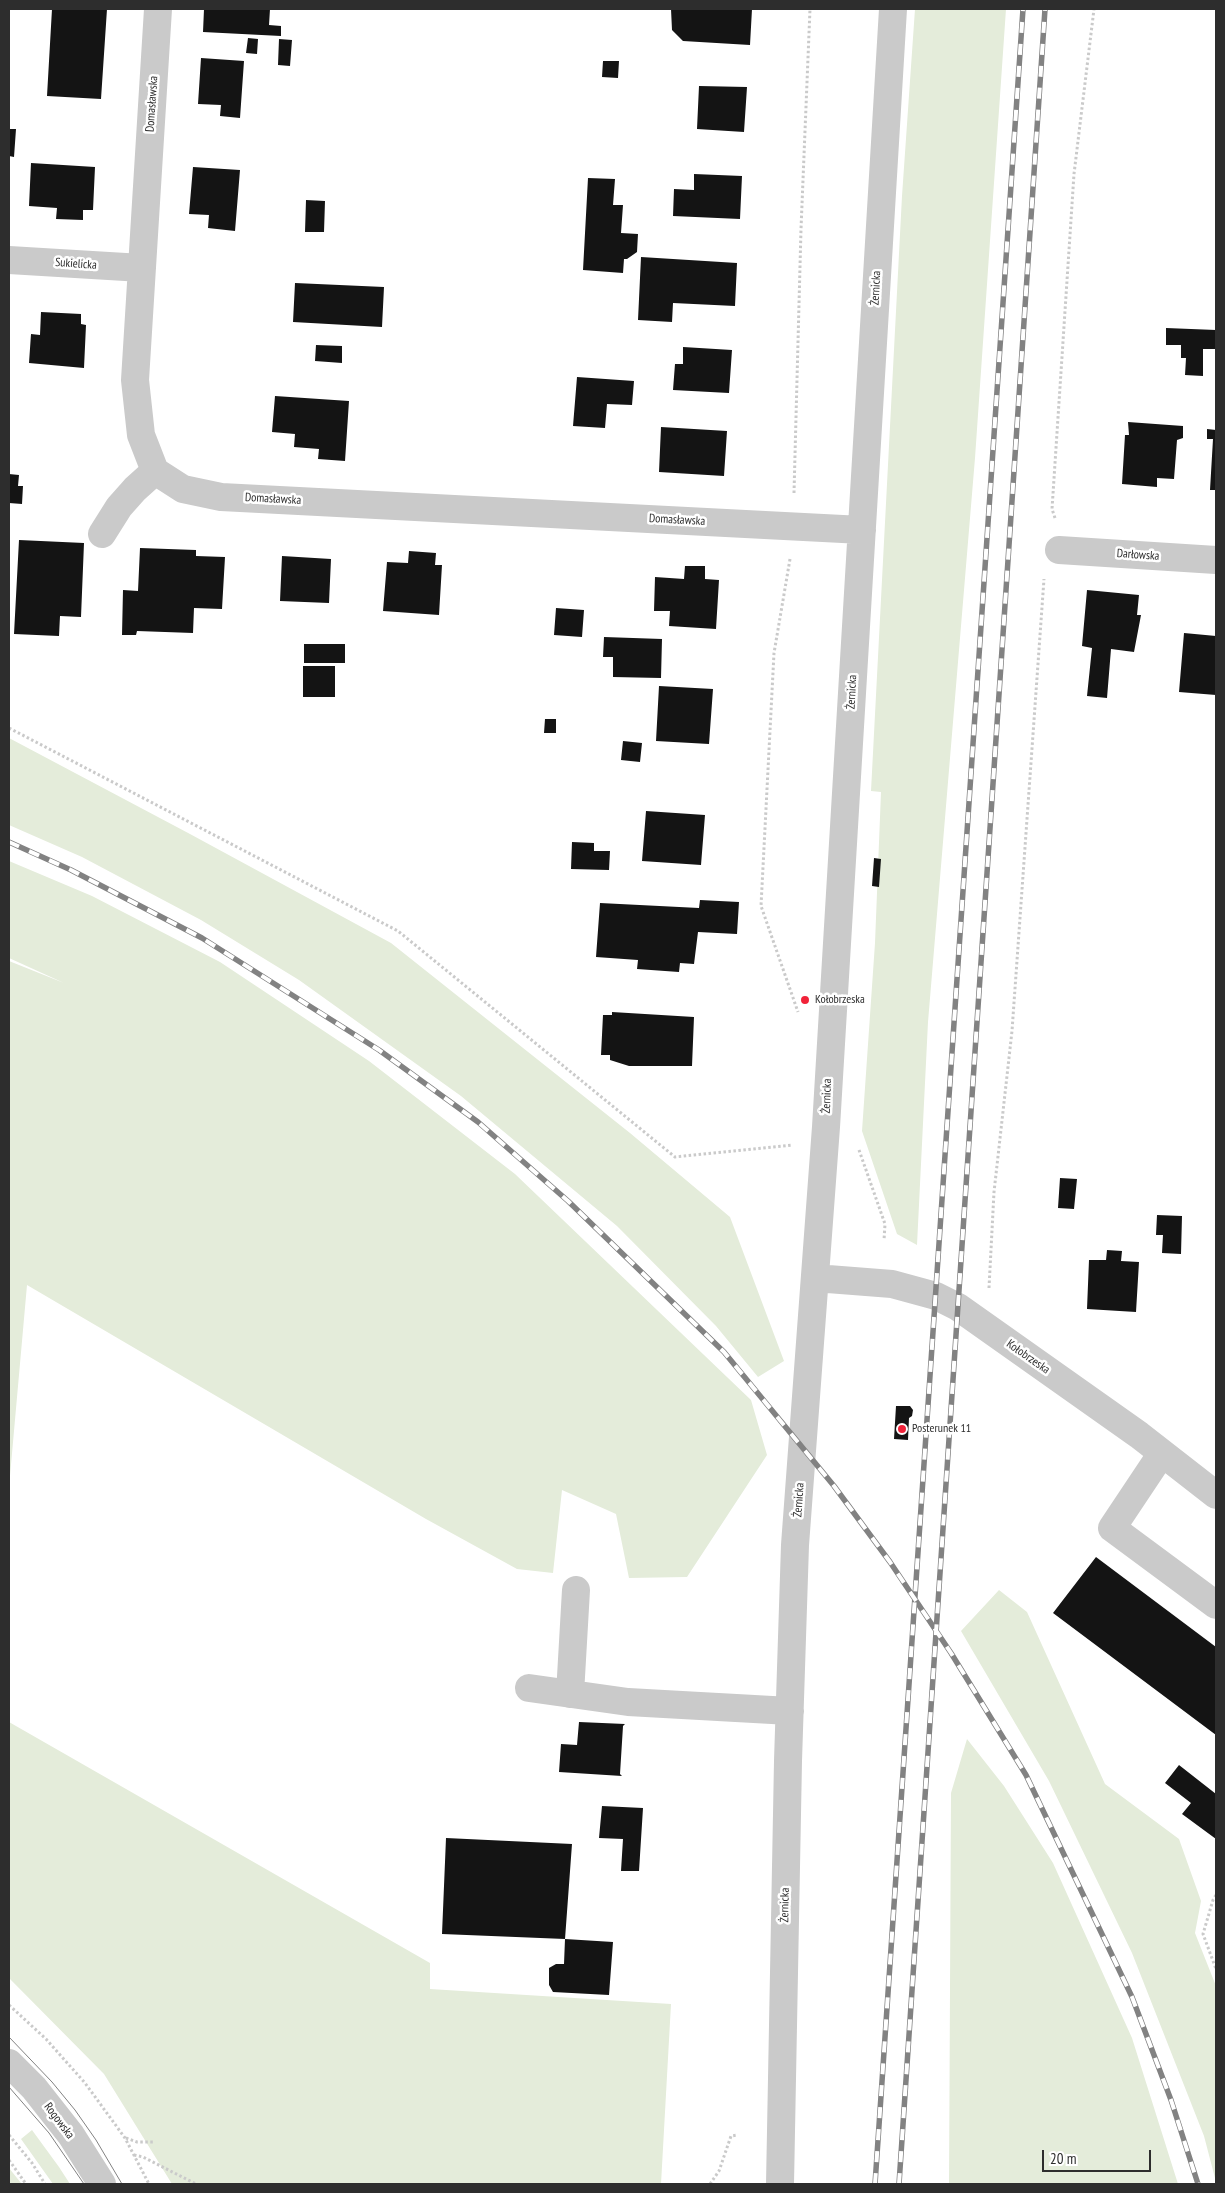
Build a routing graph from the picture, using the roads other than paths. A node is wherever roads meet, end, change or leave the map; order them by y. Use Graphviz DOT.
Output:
graph roads {
  1 [pos="158,9"];
  2 [pos="893,9"];
  3 [pos="9,260"];
  4 [pos="142,268"];
  5 [pos="154,471"];
  6 [pos="862,530"];
  7 [pos="102,534"];
  8 [pos="1059,550"];
  9 [pos="1216,560"];
  10 [pos="814,1278"];
  11 [pos="1162,1453"];
  12 [pos="1216,1495"];
  13 [pos="576,1590"];
  14 [pos="1216,1604"];
  15 [pos="529,1688"];
  16 [pos="570,1694"];
  17 [pos="790,1710"];
  18 [pos="9,2063"];
  19 [pos="102,2184"];
  20 [pos="780,2184"];
  1 -- 4 [label="street, Domasławska"];
  2 -- 6 [label="street, Żernicka"];
  3 -- 4 [label="street, Sukielicka"];
  4 -- 5 [label="street, Domasławska"];
  5 -- 6 [label="street, Domasławska"];
  5 -- 7 [label="street"];
  6 -- 10 [label="street, Żernicka"];
  8 -- 9 [label="street, Darłowska"];
  10 -- 11 [label="street, Kołobrzeska"];
  10 -- 17 [label="street, Żernicka"];
  11 -- 12 [label="street, Kołobrzeska"];
  11 -- 14 [label="street"];
  13 -- 16 [label="street"];
  15 -- 16 [label="street"];
  16 -- 17 [label="street"];
  17 -- 20 [label="street, Żernicka"];
  18 -- 19 [label="street, Rogowska"];
}
